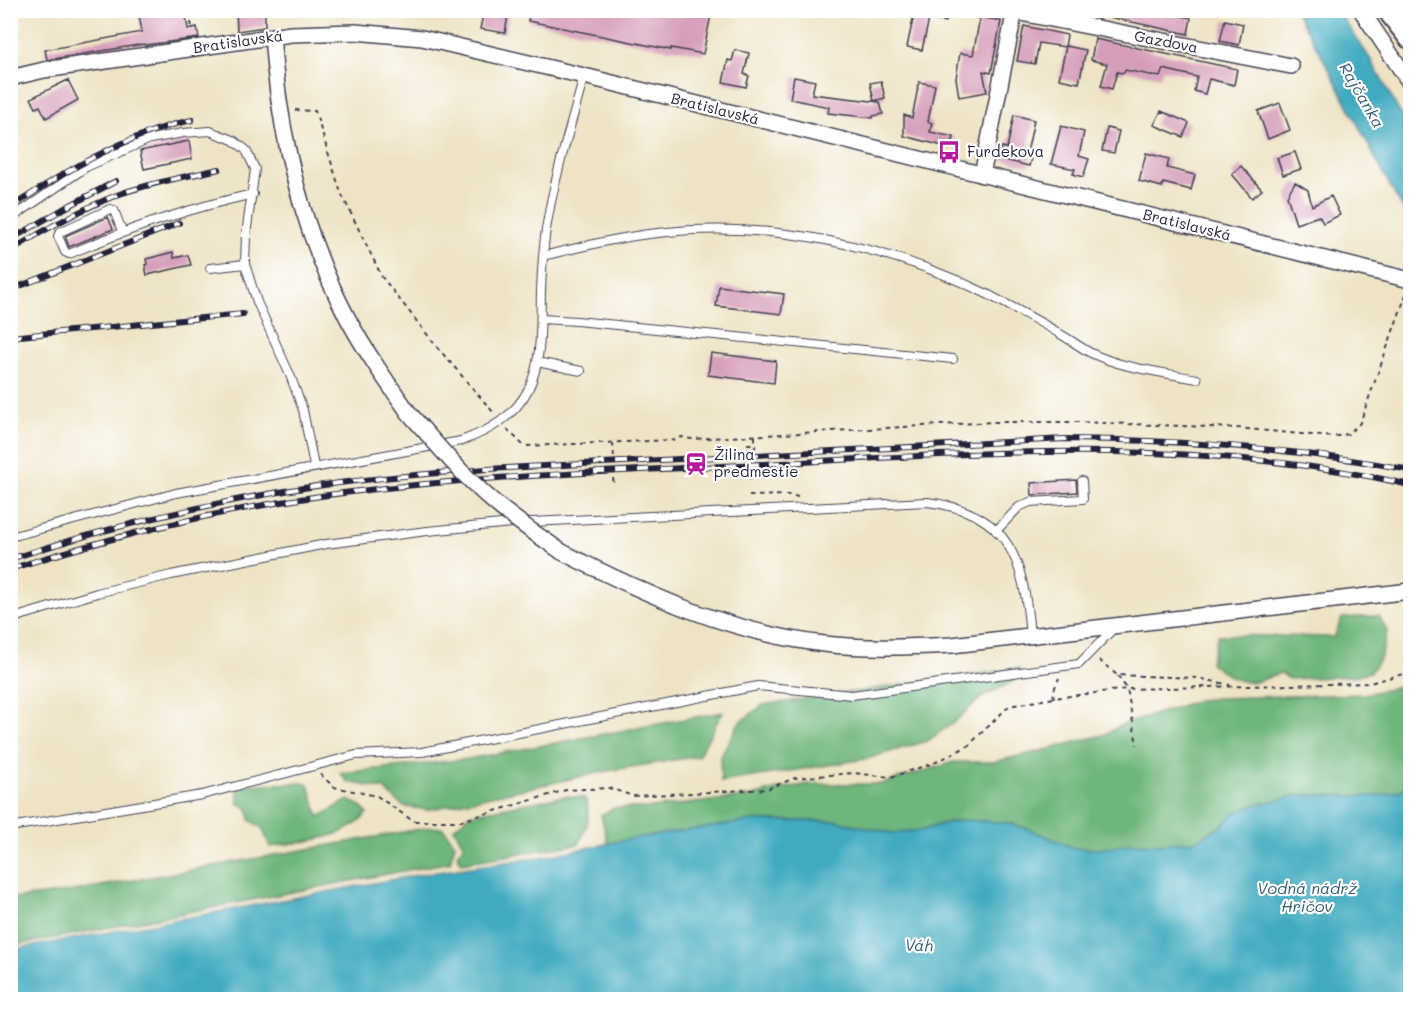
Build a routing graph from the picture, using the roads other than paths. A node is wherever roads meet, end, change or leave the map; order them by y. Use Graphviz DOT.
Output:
graph roads {
  1 [pos="1361,10"];
  2 [pos="1389,10"];
  3 [pos="1012,11"];
  4 [pos="272,36"];
  5 [pos="1410,37"];
  6 [pos="1291,66"];
  7 [pos="584,76"];
  8 [pos="10,78"];
  9 [pos="1410,83"];
  10 [pos="982,175"];
  11 [pos="253,194"];
  12 [pos="10,219"];
  13 [pos="122,231"];
  14 [pos="543,256"];
  15 [pos="245,264"];
  16 [pos="210,268"];
  17 [pos="1408,286"];
  18 [pos="541,319"];
  19 [pos="953,359"];
  20 [pos="537,362"];
  21 [pos="581,371"];
  22 [pos="1197,379"];
  23 [pos="314,466"];
  24 [pos="1082,481"];
  25 [pos="996,531"];
  26 [pos="10,537"];
  27 [pos="1410,591"];
  28 [pos="10,619"];
  29 [pos="1115,627"];
  30 [pos="1030,636"];
  31 [pos="10,827"];
  1 -- 9 [label="street"];
  2 -- 5 [label="main road"];
  3 -- 6 [label="street, Gazdova"];
  3 -- 10 [label="street"];
  4 -- 7 [label="street, Bratislavská"];
  4 -- 8 [label="street, Bratislavská"];
  4 -- 30 [label="street, bridge"];
  7 -- 10 [label="street, Bratislavská"];
  7 -- 14 [label="lane"];
  10 -- 17 [label="street, Bratislavská"];
  11 -- 12 [label="lane"];
  11 -- 13 [label="lane"];
  11 -- 15 [label="lane"];
  13 -- 13 [label="lane"];
  14 -- 18 [label="lane"];
  14 -- 22 [label="lane"];
  15 -- 16 [label="lane"];
  15 -- 23 [label="lane"];
  18 -- 19 [label="lane"];
  18 -- 20 [label="lane"];
  20 -- 21 [label="lane"];
  20 -- 23 [label="lane"];
  23 -- 26 [label="lane"];
  24 -- 25 [label="lane"];
  25 -- 28 [label="lane"];
  25 -- 30 [label="lane"];
  27 -- 29 [label="street"];
  29 -- 30 [label="street"];
  29 -- 31 [label="lane"];
}
